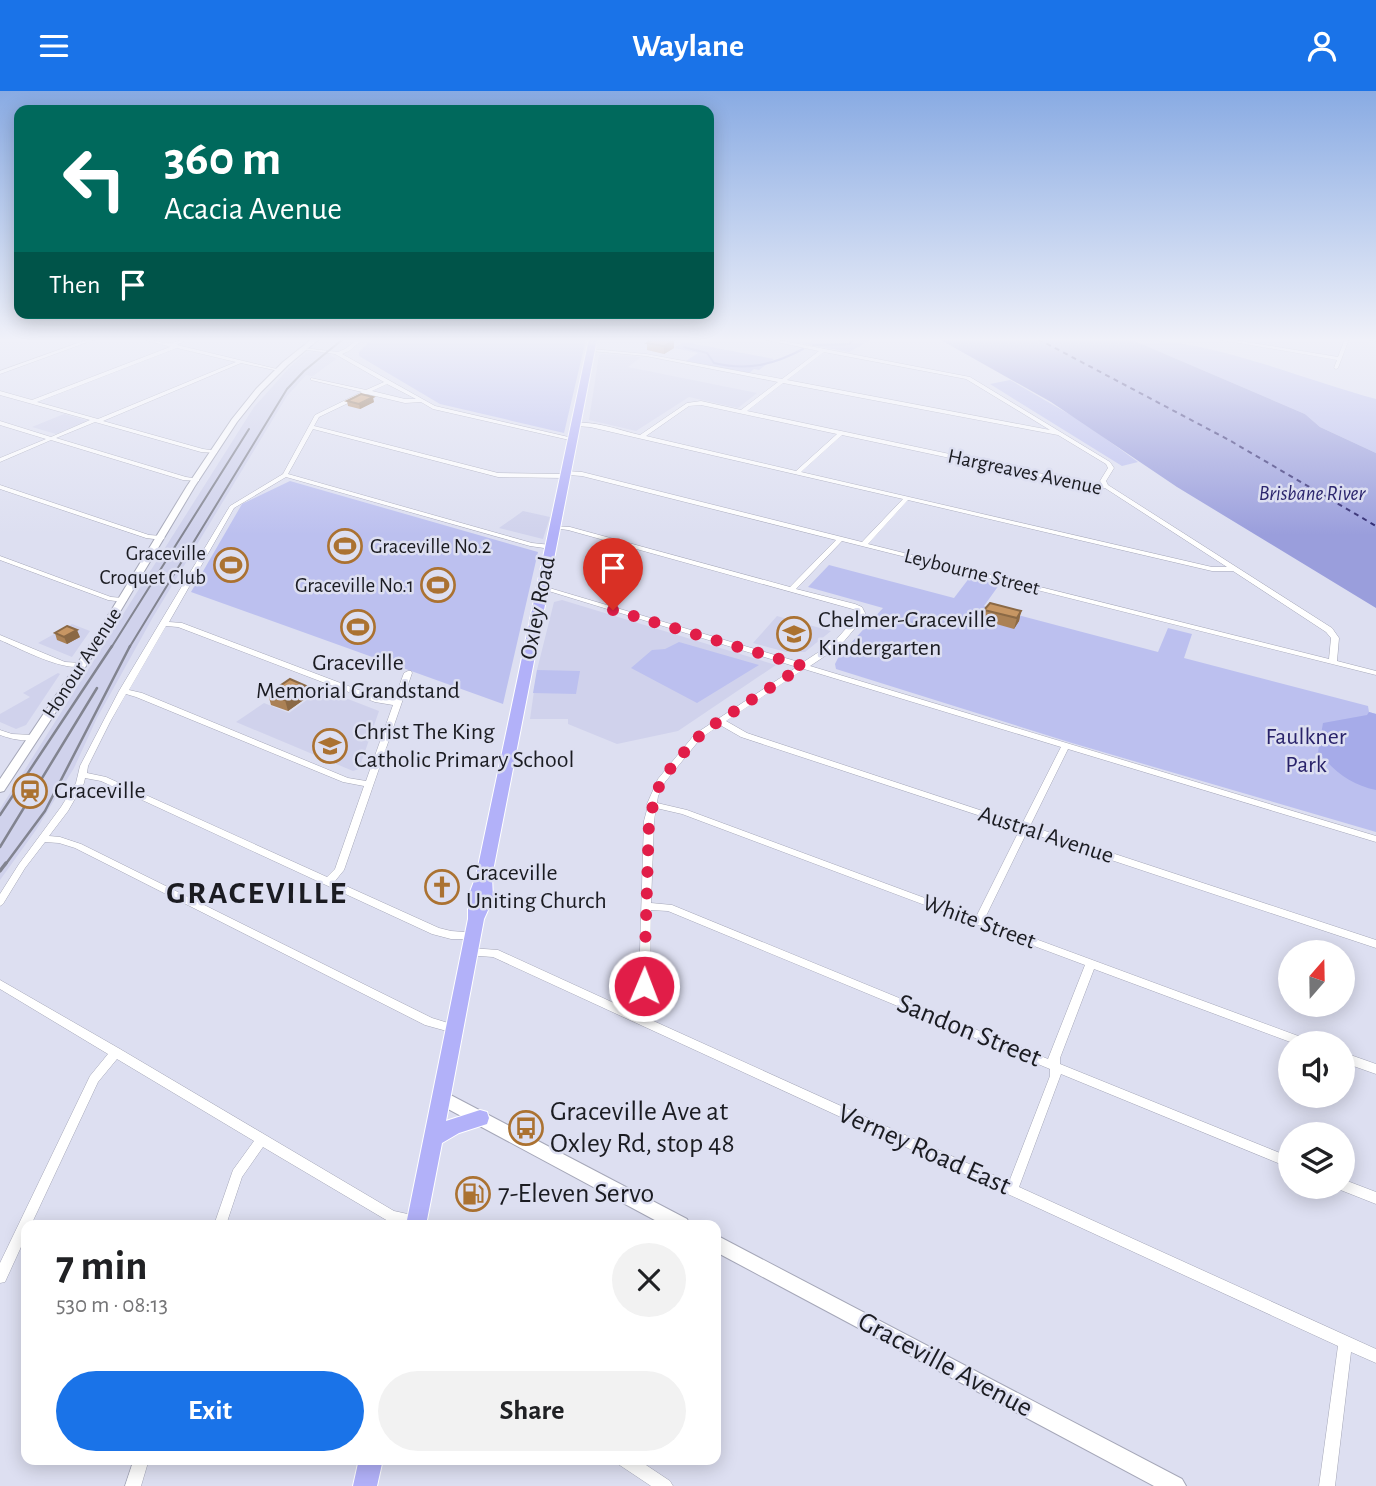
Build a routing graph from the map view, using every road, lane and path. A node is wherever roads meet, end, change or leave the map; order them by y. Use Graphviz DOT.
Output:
graph roads {
  1 [pos="39,404"];
  2 [pos="138,404"];
  3 [pos="248,404"];
  4 [pos="339,404"];
  5 [pos="428,404"];
  6 [pos="580,404"];
  7 [pos="691,404"];
  8 [pos="699,404"];
  9 [pos="751,404"];
  10 [pos="903,404"];
  11 [pos="1012,404"];
  12 [pos="741,412"];
  13 [pos="97,421"];
  14 [pos="0,423"];
  15 [pos="576,424"];
  16 [pos="310,427"];
  17 [pos="841,433"];
  18 [pos="1061,434"];
  19 [pos="641,437"];
  20 [pos="52,439"];
  21 [pos="574,439"];
  22 [pos="215,452"];
  23 [pos="0,460"];
  24 [pos="797,473"];
  25 [pos="567,474"];
  26 [pos="285,475"];
  27 [pos="197,480"];
  28 [pos="1106,486"];
  29 [pos="0,487"];
  30 [pos="907,498"];
  31 [pos="555,527"];
  32 [pos="162,538"];
  33 [pos="840,539"];
  34 [pos="863,545"];
  35 [pos="551,547"];
  36 [pos="0,558"];
  37 [pos="1235,569"];
  38 [pos="544,588"];
  39 [pos="792,589"];
  40 [pos="124,600"];
  41 [pos="163,623"];
  42 [pos="0,637"];
  43 [pos="1333,662"];
  44 [pos="81,666"];
  45 [pos="803,666"];
  46 [pos="408,673"];
  47 [pos="1376,673"];
  48 [pos="123,691"];
  49 [pos="397,703"];
  50 [pos="719,721"];
  51 [pos="0,732"];
  52 [pos="33,738"];
  53 [pos="1066,745"];
  54 [pos="82,775"];
  55 [pos="368,783"];
  56 [pos="0,787"];
  57 [pos="652,804"];
  58 [pos="1024,828"];
  59 [pos="43,839"];
  60 [pos="1376,839"];
  61 [pos="330,882"];
  62 [pos="0,902"];
  63 [pos="646,906"];
  64 [pos="978,922"];
  65 [pos="473,936"];
  66 [pos="1376,944"];
  67 [pos="1091,963"];
  68 [pos="0,984"];
  69 [pos="643,1022"];
  70 [pos="454,1028"];
  71 [pos="1278,1033"];
  72 [pos="116,1052"];
  73 [pos="1355,1062"];
  74 [pos="1055,1067"];
  75 [pos="1376,1069"];
  76 [pos="441,1097"];
  77 [pos="480,1118"];
  78 [pos="433,1138"];
  79 [pos="262,1139"];
  80 [pos="1278,1158"];
  81 [pos="1355,1190"];
  82 [pos="1012,1191"];
  83 [pos="1376,1198"];
  84 [pos="27,1220"];
  85 [pos="222,1220"];
  86 [pos="404,1220"];
  87 [pos="417,1220"];
  88 [pos="672,1220"];
  89 [pos="21,1233"];
  90 [pos="721,1246"];
  91 [pos="0,1277"];
  92 [pos="1345,1342"];
  93 [pos="1376,1356"];
  94 [pos="140,1465"];
  95 [pos="370,1465"];
  96 [pos="632,1465"];
  97 [pos="133,1486"];
  98 [pos="365,1486"];
  99 [pos="665,1486"];
  100 [pos="1175,1486"];
  101 [pos="1327,1486"];
  1 -- 13 [label="street"];
  2 -- 13 [label="street"];
  3 -- 22 [label="main road, Honour Avenue"];
  4 -- 16 [label="street"];
  5 -- 21 [label="street"];
  6 -- 15 [label="main road, Oxley Road"];
  7 -- 19 [label="street, Hargreaves Avenue"];
  8 -- 12 [label="street, Hargreaves Avenue"];
  9 -- 12 [label="street"];
  10 -- 18 [label="street"];
  11 -- 18 [label="street"];
  12 -- 17 [label="street, Hargreaves Avenue"];
  13 -- 20 [label="street"];
  13 -- 22 [label="street"];
  14 -- 20 [label="street"];
  15 -- 19 [label="street"];
  15 -- 21 [label="main road, Oxley Road"];
  16 -- 25 [label="street, Leybourne Street"];
  16 -- 26 [label="street"];
  17 -- 24 [label="street"];
  17 -- 28 [label="street, Hargreaves Avenue"];
  18 -- 28 [label="street"];
  19 -- 24 [label="street"];
  20 -- 23 [label="street"];
  20 -- 27 [label="street"];
  21 -- 25 [label="main road, Oxley Road"];
  22 -- 27 [label="main road, Honour Avenue"];
  24 -- 30 [label="street"];
  25 -- 31 [label="main road, Oxley Road"];
  25 -- 33 [label="street, Leybourne Street"];
  26 -- 35 [label="street"];
  26 -- 41 [label="street"];
  27 -- 32 [label="main road, Honour Avenue"];
  28 -- 37 [label="street, Hargreaves Avenue"];
  29 -- 32 [label="street"];
  30 -- 34 [label="street"];
  30 -- 37 [label="street"];
  31 -- 35 [label="main road, Oxley Road"];
  31 -- 39 [label="street"];
  32 -- 40 [label="main road, Honour Avenue"];
  33 -- 34 [label="street, Leybourne Street"];
  33 -- 39 [label="street"];
  34 -- 43 [label="street, Leybourne Street"];
  35 -- 38 [label="main road, Oxley Road"];
  36 -- 40 [label="street"];
  37 -- 43 [label="street, Hargreaves Avenue"];
  38 -- 45 [label="street"];
  38 -- 65 [label="main road, Oxley Road"];
  39 -- 45 [label="street"];
  40 -- 44 [label="main road, Honour Avenue"];
  41 -- 48 [label="street"];
  41 -- 49 [label="street"];
  42 -- 44 [label="street"];
  43 -- 47 [label="street, Leybourne Street"];
  44 -- 52 [label="main road, Honour Avenue"];
  45 -- 50 [label="street"];
  45 -- 53 [label="street"];
  46 -- 49 [label="street"];
  48 -- 54 [label="street"];
  48 -- 55 [label="street"];
  49 -- 55 [label="street"];
  50 -- 57 [label="street"];
  50 -- 58 [label="street, Austral Avenue"];
  51 -- 52 [label="street"];
  52 -- 56 [label="main road, Honour Avenue"];
  53 -- 58 [label="street"];
  53 -- 60 [label="street"];
  54 -- 59 [label="street"];
  54 -- 61 [label="street, Verney Road East"];
  55 -- 61 [label="street"];
  57 -- 63 [label="street"];
  57 -- 64 [label="street, White Street"];
  58 -- 64 [label="street"];
  58 -- 66 [label="street, Austral Avenue"];
  59 -- 62 [label="street"];
  59 -- 70 [label="street"];
  61 -- 65 [label="street, Verney Road East"];
  63 -- 69 [label="street"];
  63 -- 74 [label="street, Sandon Street"];
  64 -- 67 [label="street, White Street"];
  65 -- 69 [label="street, Verney Road East"];
  65 -- 70 [label="main road, Oxley Road"];
  67 -- 71 [label="street, White Street"];
  67 -- 74 [label="street"];
  68 -- 72 [label="street"];
  69 -- 82 [label="street, Verney Road East"];
  70 -- 76 [label="main road, Oxley Road"];
  72 -- 79 [label="street"];
  72 -- 84 [label="street"];
  73 -- 75 [label="street"];
  74 -- 80 [label="street, Sandon Street"];
  74 -- 82 [label="street"];
  76 -- 77 [label="main road"];
  76 -- 78 [label="main road, Oxley Road"];
  77 -- 78 [label="main road"];
  77 -- 88 [label="main road"];
  78 -- 87 [label="main road, Oxley Road"];
  79 -- 85 [label="street"];
  79 -- 86 [label="street"];
  81 -- 83 [label="street"];
  82 -- 92 [label="street, Verney Road East"];
  89 -- 91 [label="street"];
  90 -- 100 [label="main road, Graceville Avenue"];
  92 -- 93 [label="street, Verney Road East"];
  92 -- 101 [label="street"];
  94 -- 97 [label="street"];
  95 -- 98 [label="main road"];
  96 -- 99 [label="street"];
}
